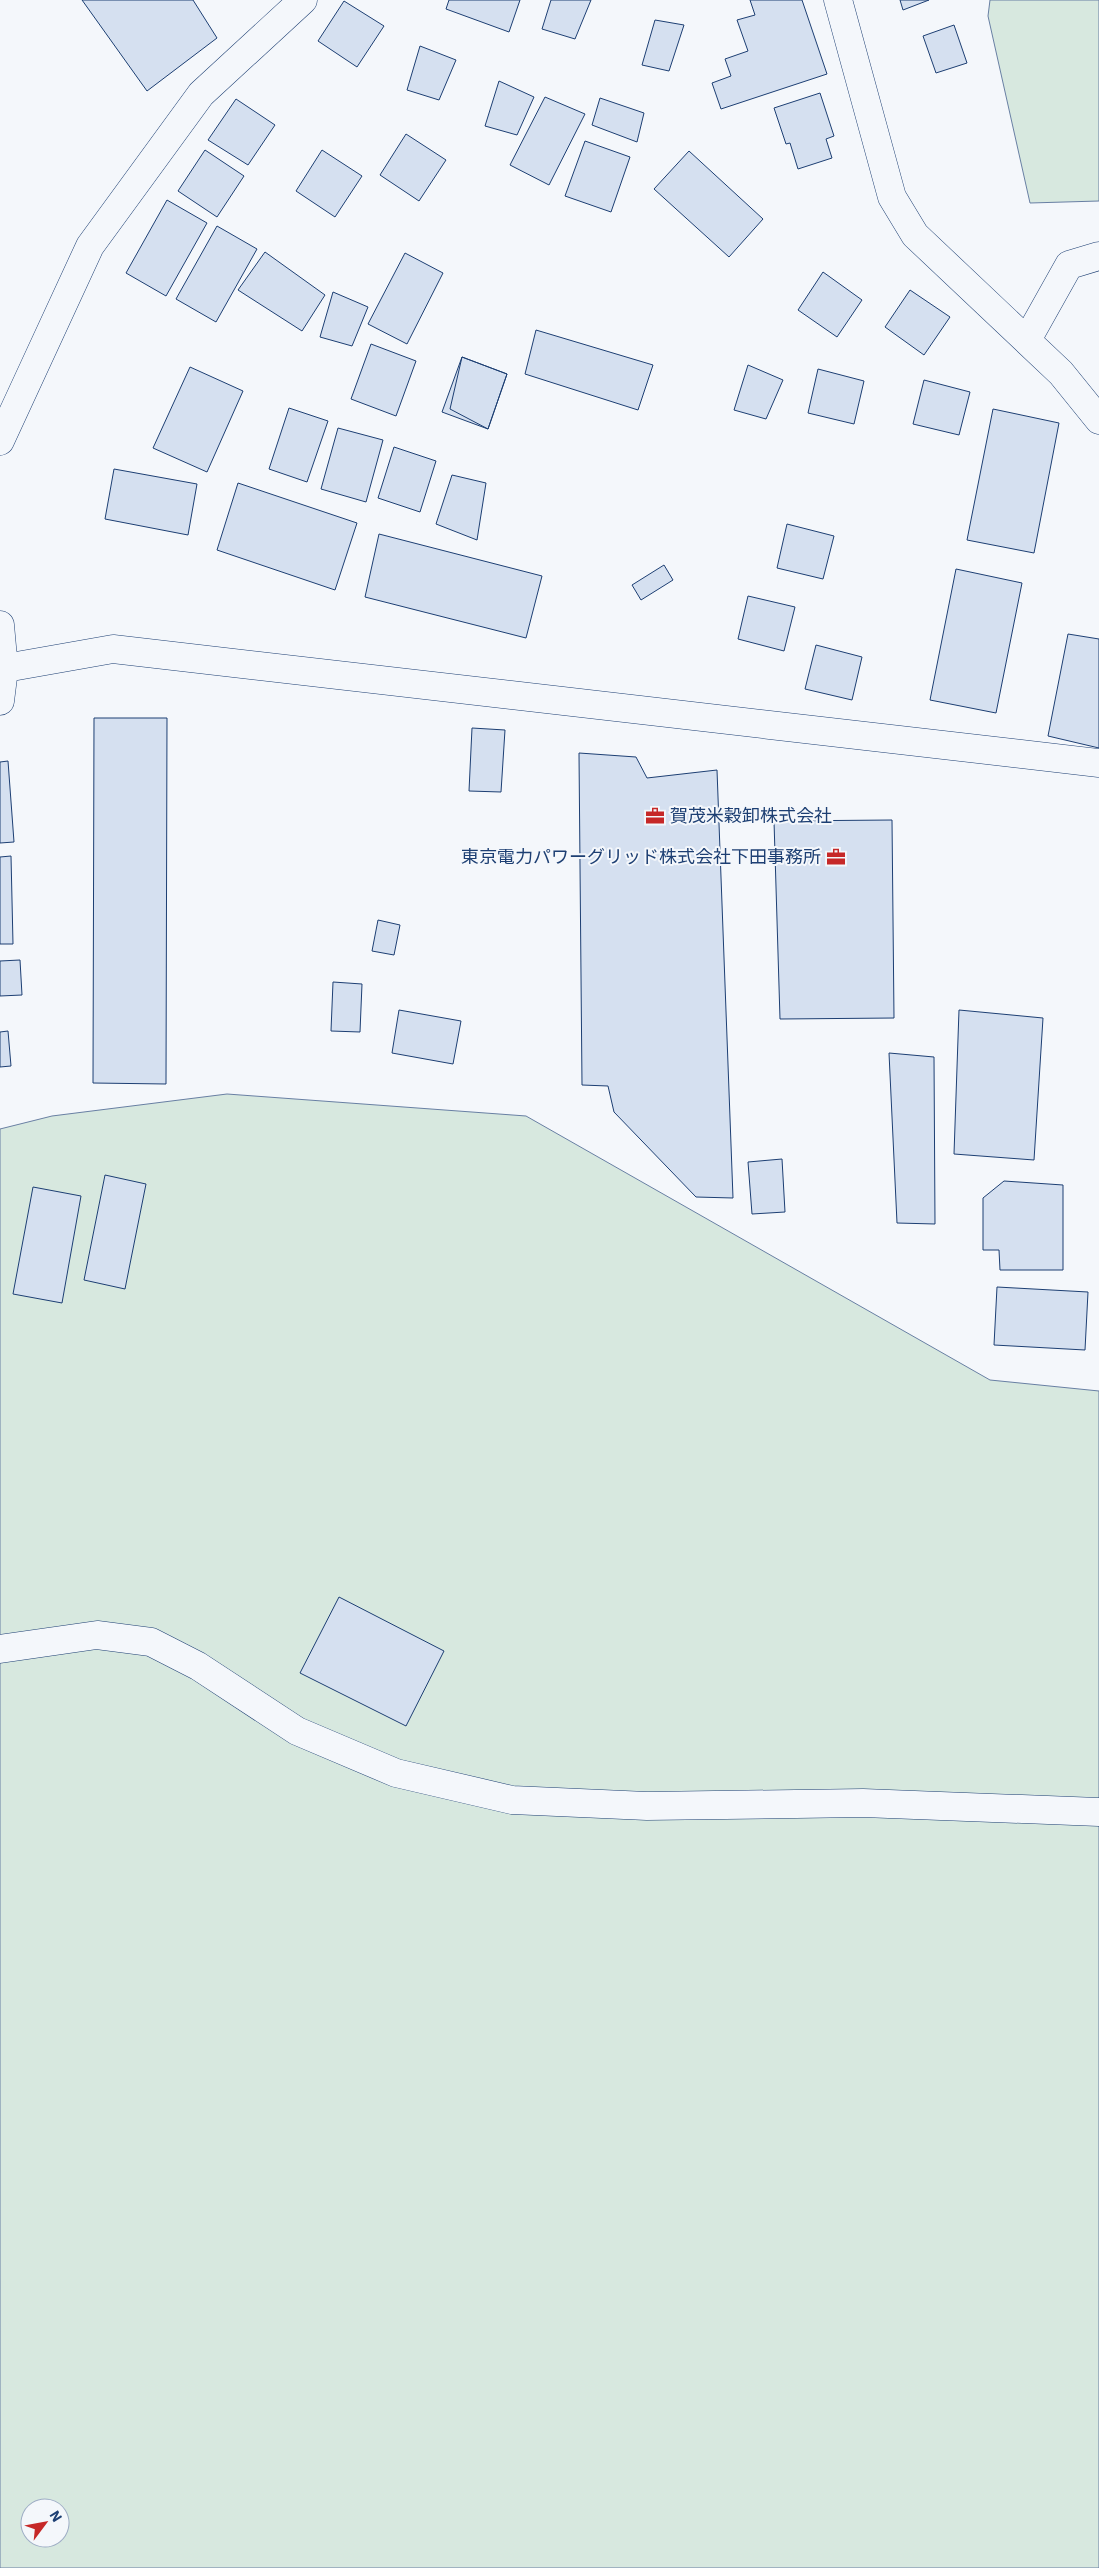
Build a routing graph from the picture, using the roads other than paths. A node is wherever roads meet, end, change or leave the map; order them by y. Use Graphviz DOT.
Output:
graph roads {
  1 [pos="302,0"];
  2 [pos="838,0"];
  3 [pos="1099,256"];
  4 [pos="1027,340"];
  5 [pos="1099,420"];
  6 [pos="0,441"];
  7 [pos="0,625"];
  8 [pos="2,669"];
  9 [pos="0,701"];
  10 [pos="1099,763"];
  11 [pos="0,1649"];
  12 [pos="1099,1812"];
  1 -- 6 [label="street"];
  2 -- 4 [label="street"];
  3 -- 4 [label="street"];
  4 -- 5 [label="street"];
  7 -- 8 [label="street"];
  8 -- 9 [label="street"];
  8 -- 10 [label="street"];
  11 -- 12 [label="street"];
}
